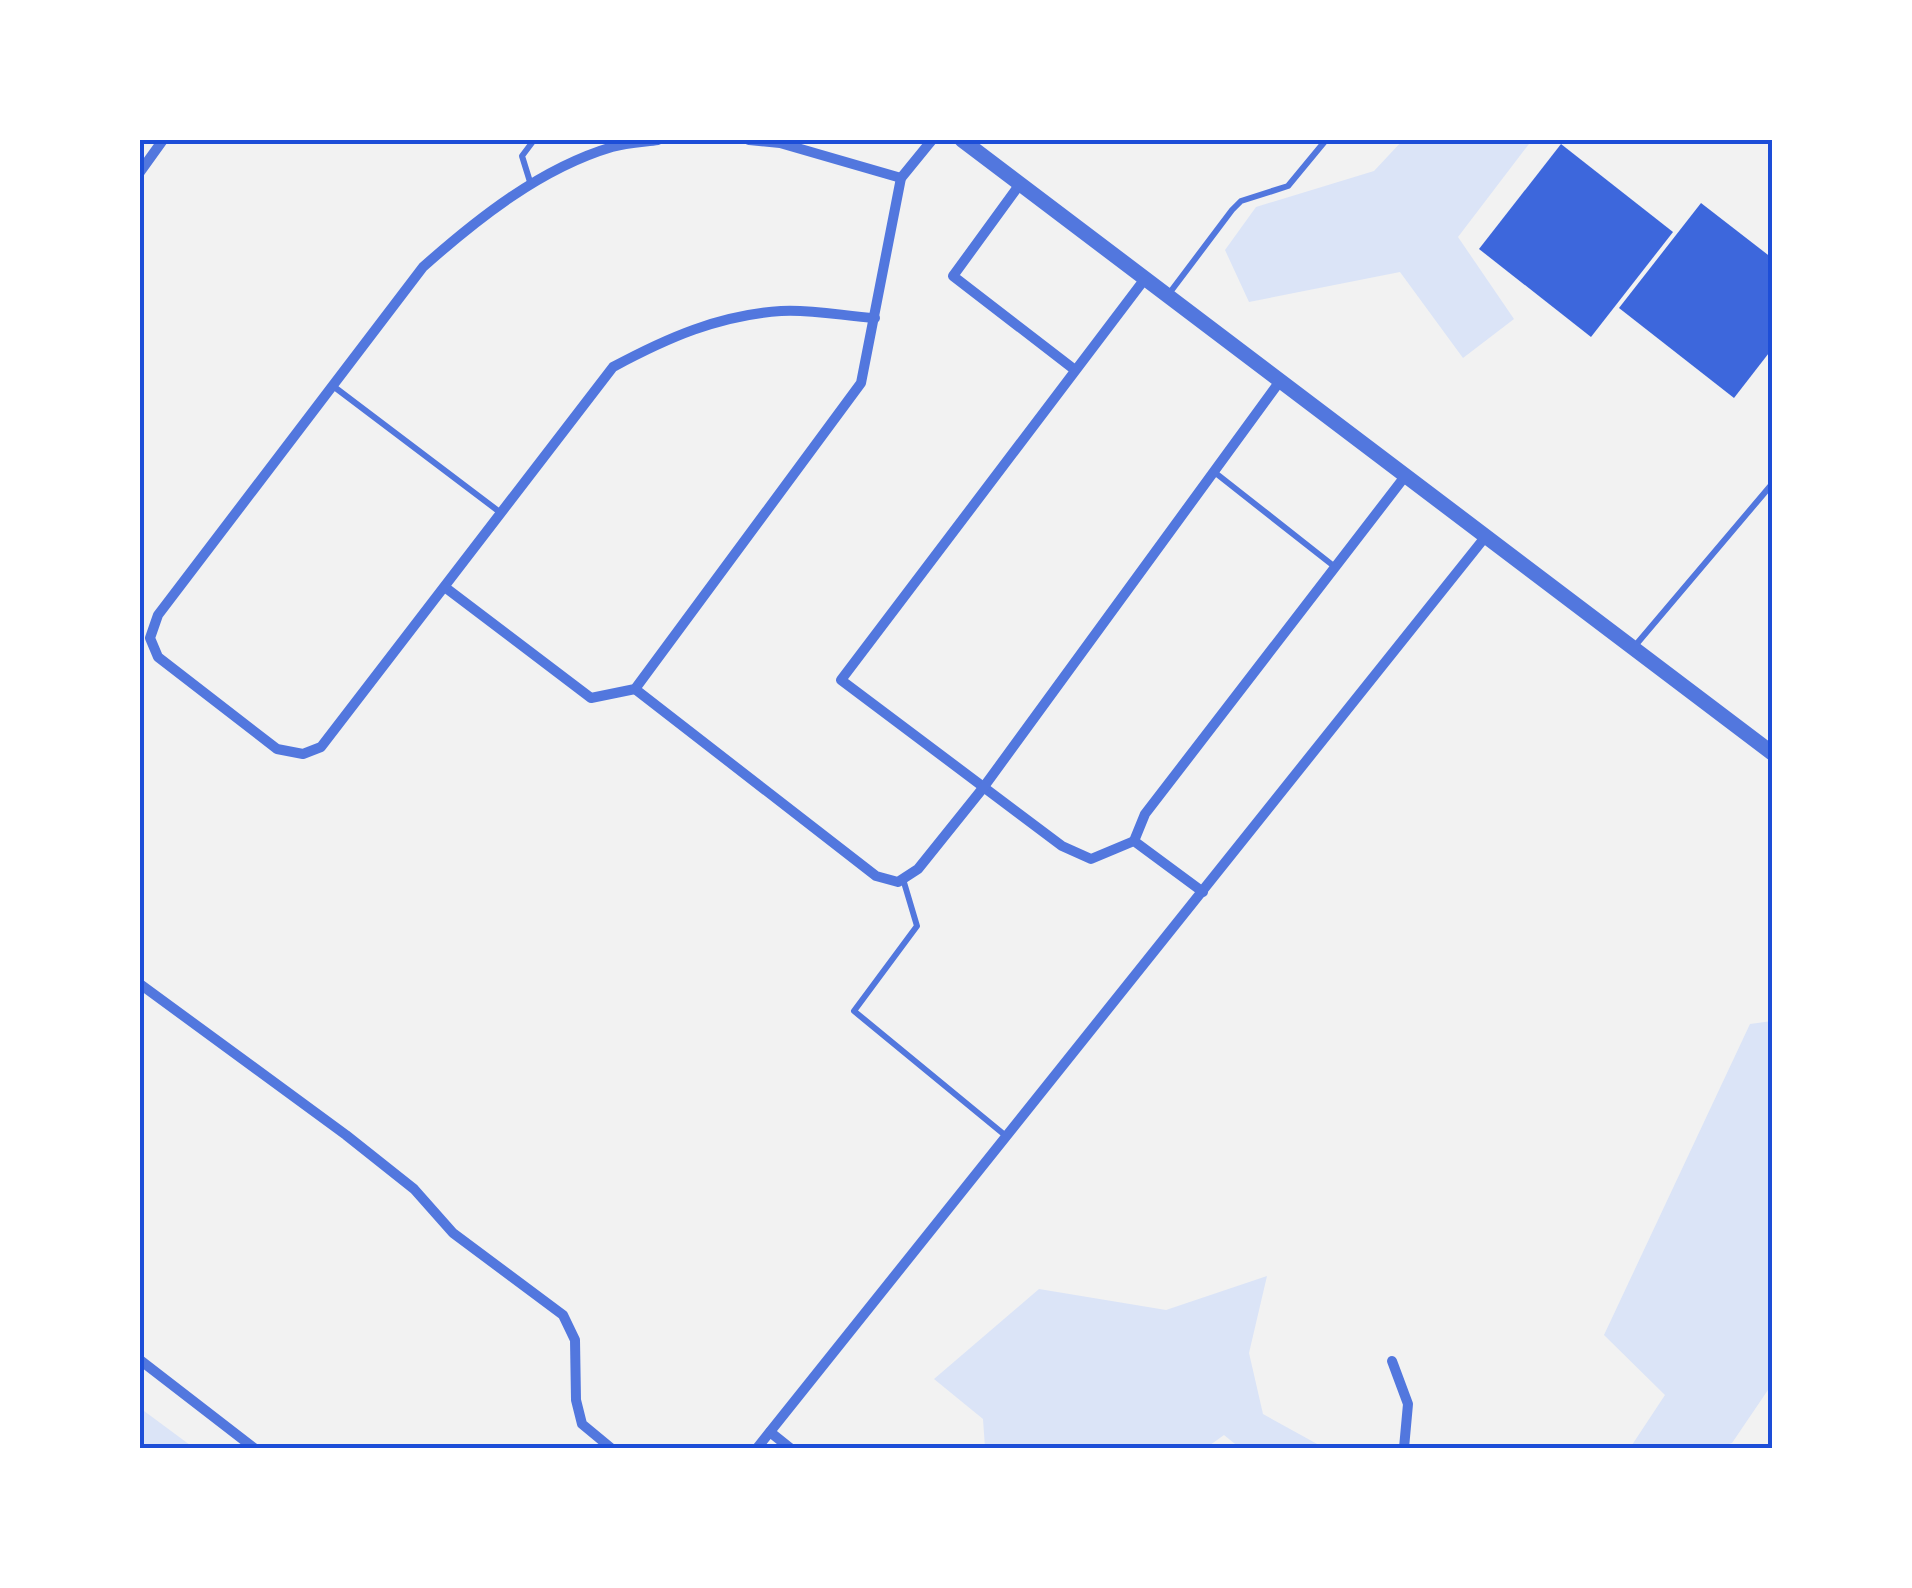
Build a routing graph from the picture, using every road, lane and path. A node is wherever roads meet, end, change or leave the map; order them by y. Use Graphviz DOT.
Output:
graph roads {
  1 [pos="163,140"];
  2 [pos="534,140"];
  3 [pos="658,140"];
  4 [pos="749,140"];
  5 [pos="932,140"];
  6 [pos="962,140"];
  7 [pos="1326,140"];
  8 [pos="140,172"];
  9 [pos="901,178"];
  10 [pos="531,184"];
  11 [pos="1020,184"];
  12 [pos="1144,280"];
  13 [pos="1167,296"];
  14 [pos="875,318"];
  15 [pos="1075,370"];
  16 [pos="1280,380"];
  17 [pos="333,386"];
  18 [pos="1212,472"];
  19 [pos="1406,475"];
  20 [pos="1772,484"];
  21 [pos="502,514"];
  22 [pos="1486,536"];
  23 [pos="1336,568"];
  24 [pos="446,588"];
  25 [pos="1634,648"];
  26 [pos="636,689"];
  27 [pos="1772,753"];
  28 [pos="983,788"];
  29 [pos="1134,841"];
  30 [pos="900,881"];
  31 [pos="1203,892"];
  32 [pos="140,984"];
  33 [pos="1007,1137"];
  34 [pos="140,1360"];
  35 [pos="1392,1360"];
  36 [pos="770,1432"];
  37 [pos="254,1448"];
  38 [pos="611,1448"];
  39 [pos="757,1448"];
  40 [pos="790,1448"];
  41 [pos="1404,1448"];
  1 -- 8 [label="street"];
  2 -- 10 [label="lane"];
  3 -- 10 [label="street"];
  4 -- 9 [label="street"];
  5 -- 9 [label="street"];
  6 -- 11 [label="street"];
  7 -- 13 [label="lane"];
  9 -- 14 [label="street"];
  10 -- 17 [label="street"];
  11 -- 12 [label="street"];
  11 -- 15 [label="street"];
  12 -- 13 [label="street"];
  12 -- 15 [label="street"];
  13 -- 16 [label="street"];
  14 -- 21 [label="street"];
  14 -- 26 [label="street"];
  15 -- 28 [label="street"];
  16 -- 18 [label="street"];
  16 -- 19 [label="street"];
  17 -- 21 [label="lane"];
  17 -- 24 [label="street"];
  18 -- 23 [label="lane"];
  18 -- 28 [label="street"];
  19 -- 22 [label="street"];
  19 -- 23 [label="street"];
  20 -- 25 [label="lane"];
  21 -- 24 [label="street"];
  22 -- 25 [label="street"];
  22 -- 31 [label="street"];
  23 -- 29 [label="street"];
  24 -- 26 [label="street"];
  25 -- 27 [label="street"];
  26 -- 30 [label="street"];
  28 -- 29 [label="street"];
  28 -- 30 [label="street"];
  29 -- 31 [label="street"];
  30 -- 33 [label="lane"];
  31 -- 33 [label="street"];
  32 -- 38 [label="street"];
  33 -- 36 [label="street"];
  34 -- 37 [label="street"];
  35 -- 41 [label="street"];
  36 -- 39 [label="street"];
  36 -- 40 [label="street"];
}
